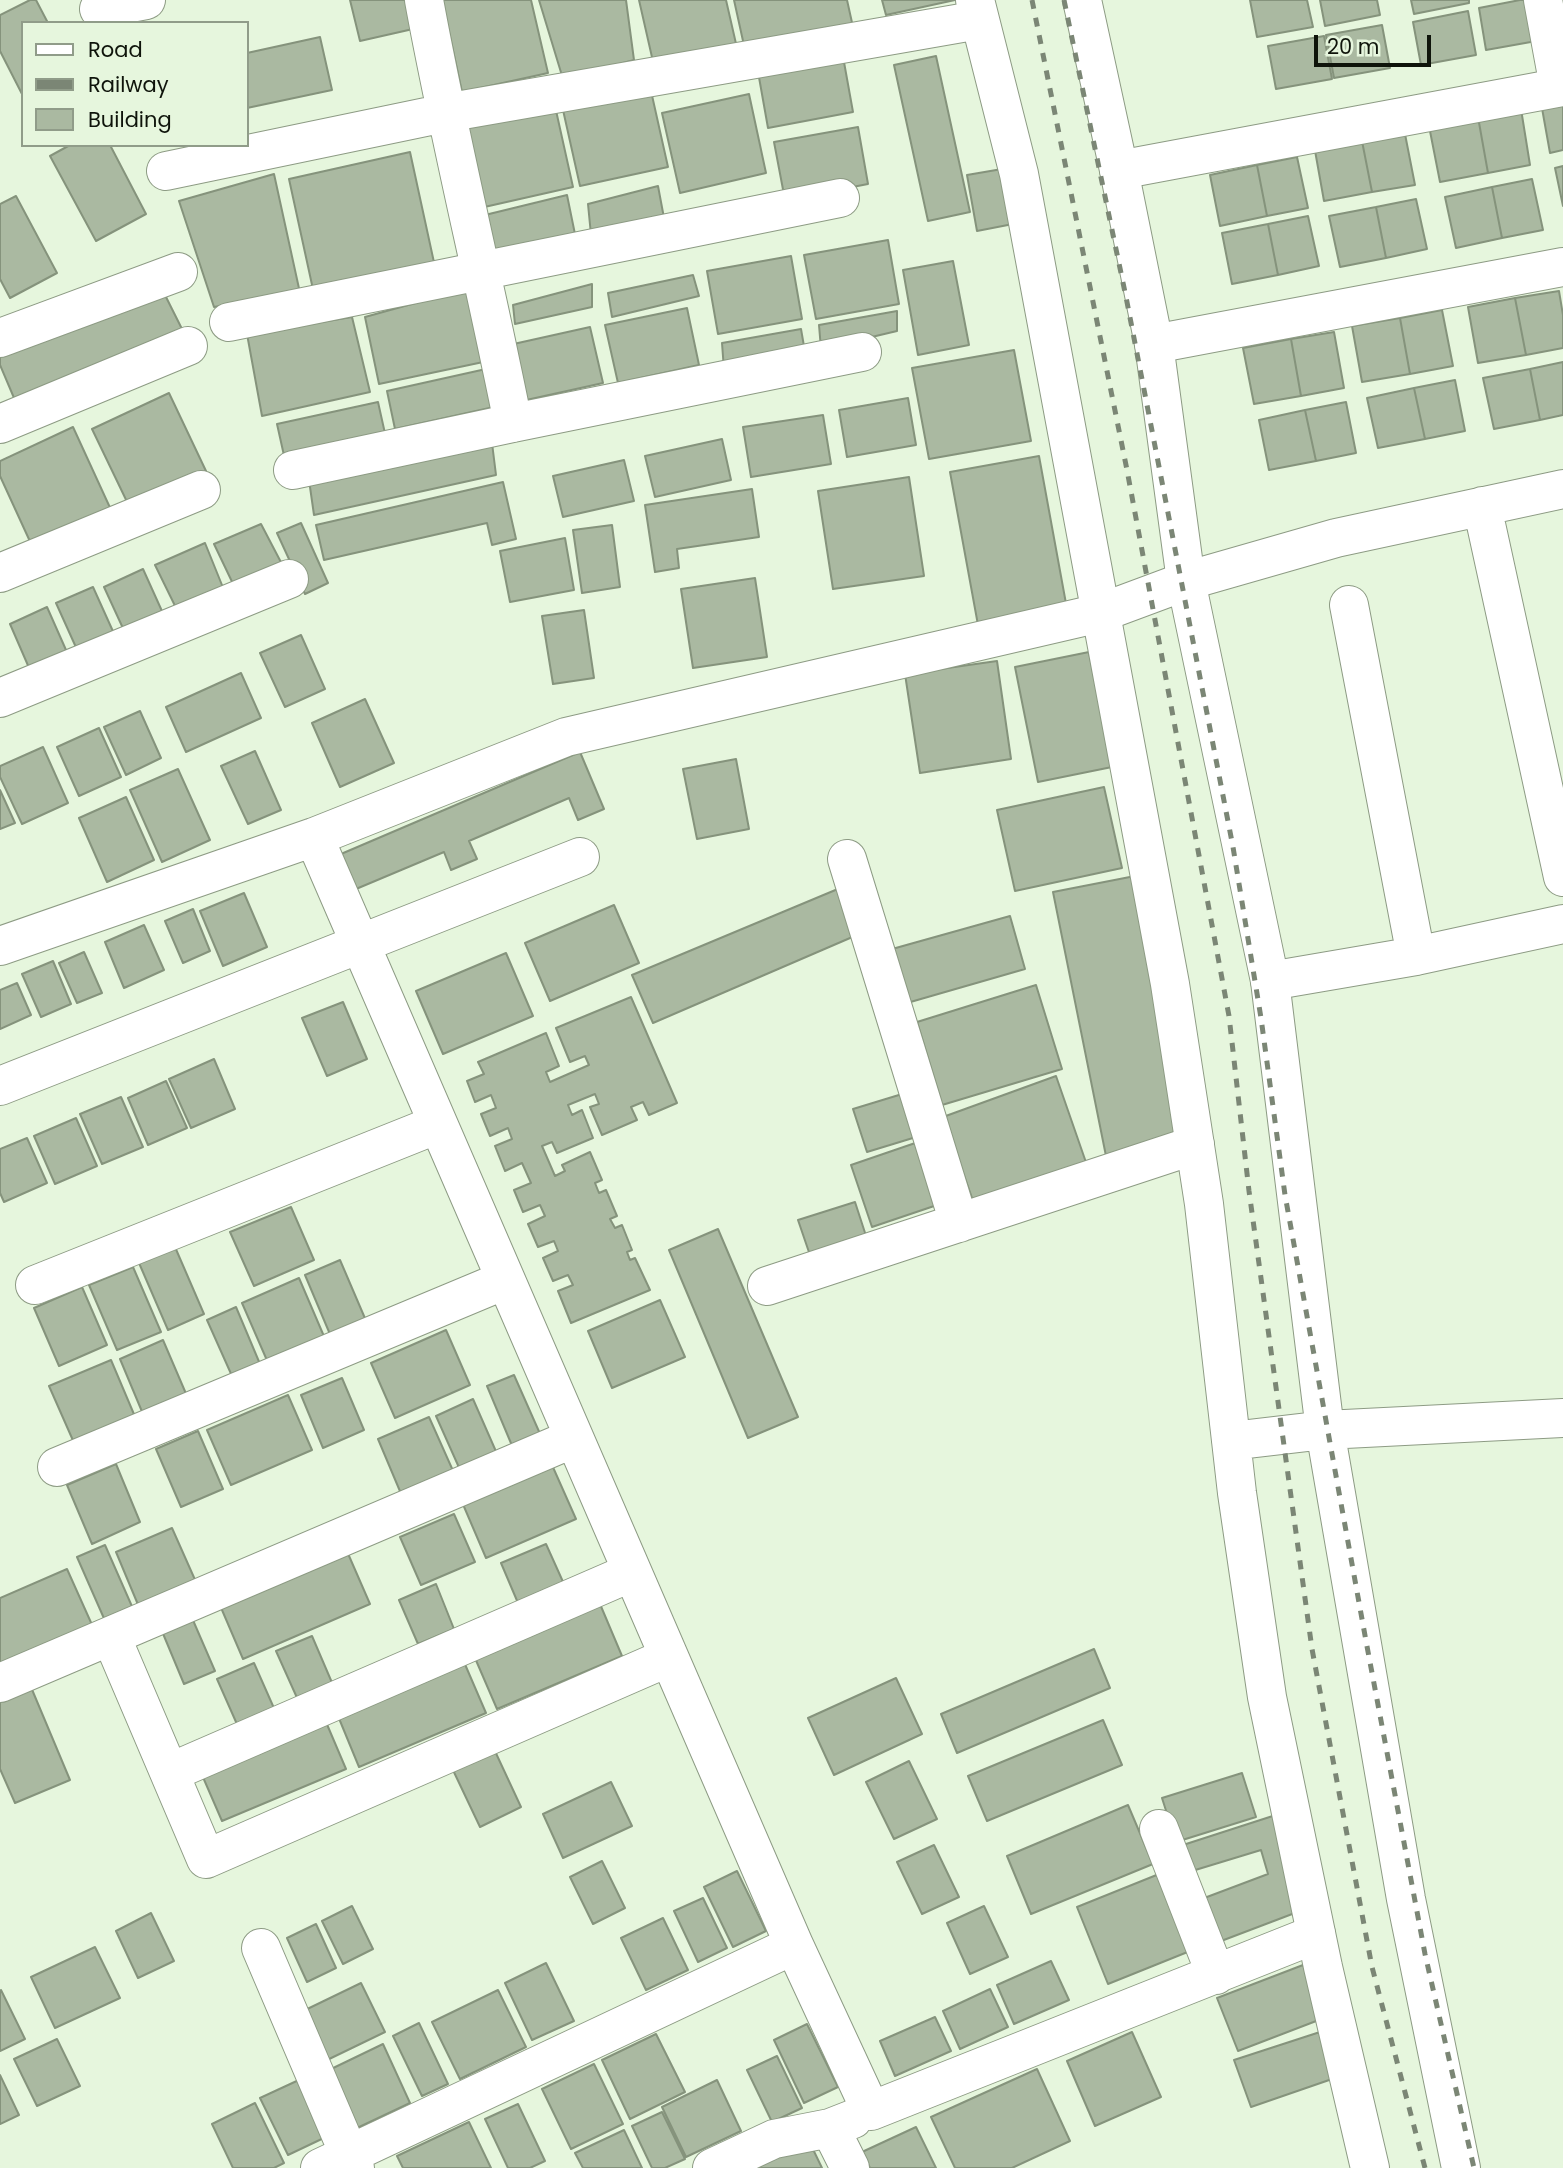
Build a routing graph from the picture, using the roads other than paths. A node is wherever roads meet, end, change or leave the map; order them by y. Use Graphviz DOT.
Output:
graph roads {
  1 [pos="146,0"];
  2 [pos="424,0"];
  3 [pos="1082,0"];
  4 [pos="1543,0"];
  5 [pos="99,9"];
  6 [pos="977,10"];
  7 [pos="1561,87"];
  8 [pos="444,113"];
  9 [pos="1119,170"];
  10 [pos="166,171"];
  11 [pos="841,198"];
  12 [pos="1563,267"];
  13 [pos="178,272"];
  14 [pos="483,272"];
  15 [pos="229,322"];
  16 [pos="0,338"];
  17 [pos="1154,344"];
  18 [pos="188,346"];
  19 [pos="862,352"];
  20 [pos="513,423"];
  21 [pos="0,424"];
  22 [pos="293,470"];
  23 [pos="1563,489"];
  24 [pos="201,490"];
  25 [pos="1482,506"];
  26 [pos="0,573"];
  27 [pos="289,579"];
  28 [pos="1186,581"];
  29 [pos="1349,605"];
  30 [pos="1100,613"];
  31 [pos="0,698"];
  32 [pos="314,837"];
  33 [pos="580,857"];
  34 [pos="847,859"];
  35 [pos="1563,877"];
  36 [pos="1563,924"];
  37 [pos="361,942"];
  38 [pos="0,946"];
  39 [pos="1416,956"];
  40 [pos="1270,981"];
  41 [pos="0,1086"];
  42 [pos="438,1124"];
  43 [pos="1195,1145"];
  44 [pos="959,1223"];
  45 [pos="506,1280"];
  46 [pos="35,1285"];
  47 [pos="767,1286"];
  48 [pos="1563,1418"];
  49 [pos="1325,1430"];
  50 [pos="574,1438"];
  51 [pos="1231,1441"];
  52 [pos="57,1467"];
  53 [pos="632,1572"];
  54 [pos="111,1636"];
  55 [pos="669,1657"];
  56 [pos="0,1683"];
  57 [pos="171,1772"];
  58 [pos="1159,1829"];
  59 [pos="1316,1934"];
  60 [pos="794,1945"];
  61 [pos="261,1948"];
  62 [pos="1216,1975"];
  63 [pos="871,2111"];
  64 [pos="830,2129"];
  65 [pos="341,2164"];
  66 [pos="712,2168"];
  67 [pos="850,2168"];
  68 [pos="1370,2168"];
  69 [pos="1461,2168"];
  1 -- 5 [label="street"];
  2 -- 8 [label="street"];
  3 -- 9 [label="street"];
  4 -- 7 [label="street"];
  6 -- 8 [label="street"];
  6 -- 30 [label="street"];
  7 -- 9 [label="street"];
  8 -- 10 [label="street"];
  8 -- 14 [label="street"];
  9 -- 17 [label="street"];
  11 -- 14 [label="street"];
  12 -- 17 [label="street"];
  13 -- 16 [label="street"];
  14 -- 15 [label="street"];
  14 -- 20 [label="street"];
  17 -- 28 [label="street"];
  18 -- 21 [label="street"];
  19 -- 20 [label="street"];
  20 -- 22 [label="street"];
  23 -- 25 [label="street"];
  24 -- 26 [label="street"];
  25 -- 28 [label="street"];
  25 -- 35 [label="street"];
  27 -- 31 [label="street"];
  28 -- 30 [label="street"];
  28 -- 40 [label="street"];
  29 -- 39 [label="street"];
  30 -- 32 [label="street"];
  30 -- 43 [label="street"];
  32 -- 37 [label="street"];
  32 -- 38 [label="street"];
  33 -- 37 [label="street"];
  34 -- 44 [label="street"];
  36 -- 39 [label="street"];
  37 -- 41 [label="street"];
  37 -- 42 [label="street"];
  39 -- 40 [label="street"];
  40 -- 49 [label="street"];
  42 -- 45 [label="street"];
  42 -- 46 [label="street"];
  43 -- 44 [label="street"];
  43 -- 51 [label="street"];
  44 -- 47 [label="street"];
  45 -- 50 [label="street"];
  45 -- 52 [label="street"];
  48 -- 49 [label="street"];
  49 -- 51 [label="street"];
  49 -- 69 [label="street"];
  50 -- 53 [label="street"];
  50 -- 54 [label="street"];
  51 -- 59 [label="street"];
  53 -- 55 [label="street"];
  53 -- 57 [label="street"];
  54 -- 56 [label="street"];
  54 -- 57 [label="street"];
  55 -- 57 [label="street"];
  55 -- 60 [label="street"];
  58 -- 62 [label="street"];
  59 -- 62 [label="street"];
  59 -- 68 [label="street"];
  60 -- 63 [label="street"];
  60 -- 65 [label="street"];
  61 -- 65 [label="street"];
  62 -- 63 [label="street"];
  63 -- 64 [label="street"];
  64 -- 66 [label="street"];
  64 -- 67 [label="street"];
}
